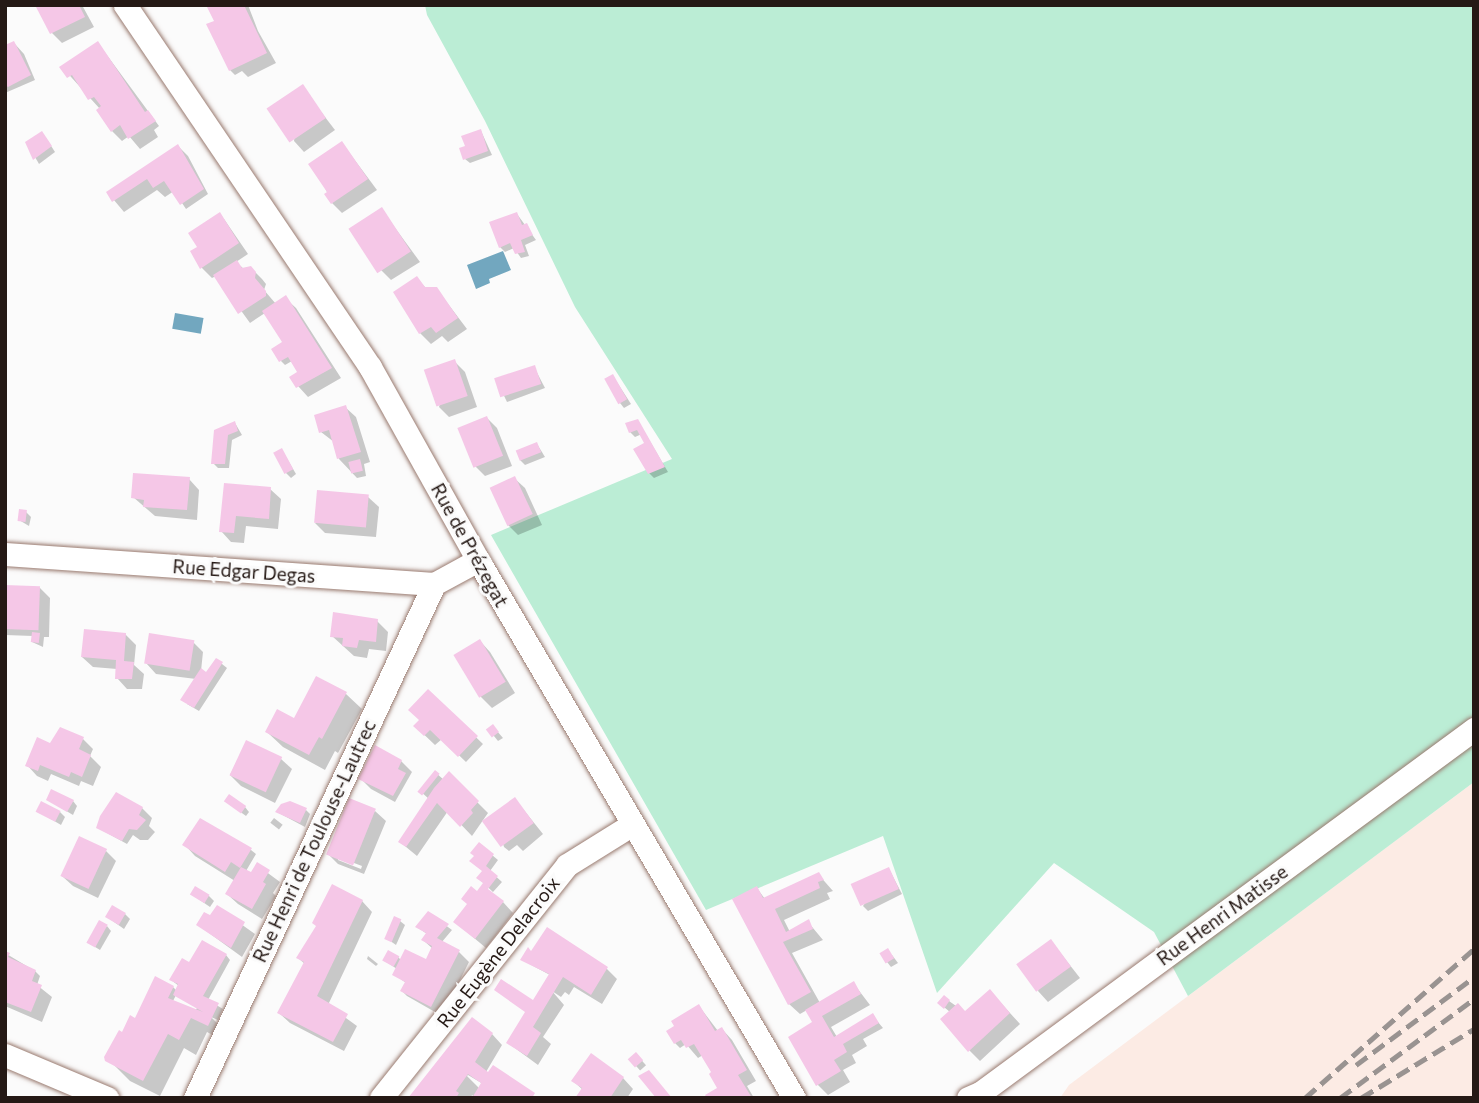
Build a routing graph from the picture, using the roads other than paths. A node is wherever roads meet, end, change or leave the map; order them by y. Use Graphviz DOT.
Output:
graph roads {
  1 [pos="125,5"];
  2 [pos="5,554"];
  3 [pos="478,560"];
  4 [pos="434,584"];
  5 [pos="1474,729"];
  6 [pos="631,825"];
  7 [pos="5,1055"];
  8 [pos="107,1098"];
  9 [pos="195,1098"];
  10 [pos="381,1098"];
  11 [pos="794,1098"];
  12 [pos="968,1098"];
  1 -- 3 [label="street, Rue de Prézegat"];
  2 -- 4 [label="street, Rue Edgar Degas"];
  3 -- 4 [label="street"];
  3 -- 6 [label="street, Rue de Prézegat"];
  4 -- 9 [label="street, Rue Henri de Toulouse-Lautrec"];
  5 -- 12 [label="street, Rue Henri Matisse"];
  6 -- 10 [label="street, Rue Eugène Delacroix"];
  6 -- 11 [label="street, Rue de Prézegat"];
  7 -- 8 [label="street"];
}
